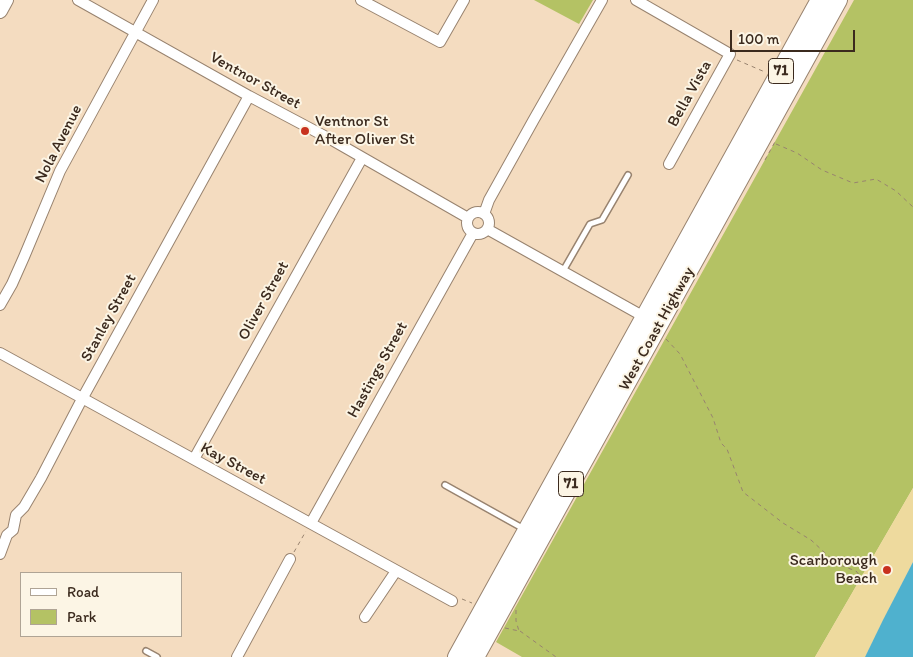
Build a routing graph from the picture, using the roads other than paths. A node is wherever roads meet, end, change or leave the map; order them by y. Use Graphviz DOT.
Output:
graph roads {
  1 [pos="6,0"];
  2 [pos="78,0"];
  3 [pos="153,0"];
  4 [pos="362,0"];
  5 [pos="464,0"];
  6 [pos="602,0"];
  7 [pos="636,0"];
  8 [pos="820,0"];
  9 [pos="838,0"];
  10 [pos="0,11"];
  11 [pos="135,31"];
  12 [pos="249,96"];
  13 [pos="770,139"];
  14 [pos="742,141"];
  15 [pos="362,158"];
  16 [pos="669,164"];
  17 [pos="628,175"];
  18 [pos="484,214"];
  19 [pos="468,218"];
  20 [pos="487,229"];
  21 [pos="473,233"];
  22 [pos="563,271"];
  23 [pos="0,305"];
  24 [pos="656,326"];
  25 [pos="0,353"];
  26 [pos="82,398"];
  27 [pos="194,459"];
  28 [pos="445,485"];
  29 [pos="311,523"];
  30 [pos="527,530"];
  31 [pos="0,554"];
  32 [pos="290,559"];
  33 [pos="396,572"];
  34 [pos="510,578"];
  35 [pos="452,601"];
  36 [pos="365,617"];
  37 [pos="146,651"];
  38 [pos="157,657"];
  39 [pos="237,657"];
  40 [pos="457,657"];
  41 [pos="474,657"];
  1 -- 10 [label="street"];
  2 -- 11 [label="street, Ventnor Street"];
  3 -- 11 [label="street, Nola Avenue"];
  4 -- 5 [label="street"];
  6 -- 18 [label="street"];
  7 -- 16 [label="street, Bella Vista"];
  8 -- 14 [label="highway, West Coast Highway / 71"];
  9 -- 13 [label="highway, West Coast Highway / 71"];
  11 -- 12 [label="street, Ventnor Street"];
  11 -- 23 [label="street, Nola Avenue"];
  12 -- 15 [label="street, Ventnor Street"];
  12 -- 26 [label="street, Stanley Street"];
  13 -- 14 [label="highway"];
  13 -- 24 [label="highway, West Coast Highway / 71"];
  14 -- 24 [label="highway, West Coast Highway / 71"];
  15 -- 19 [label="street, Ventnor Street"];
  15 -- 27 [label="street, Oliver Street"];
  17 -- 22 [label="lane"];
  18 -- 19 [label="street"];
  18 -- 20 [label="street"];
  19 -- 21 [label="street"];
  20 -- 21 [label="street"];
  20 -- 22 [label="street"];
  21 -- 29 [label="street, Hastings Street"];
  22 -- 24 [label="street"];
  24 -- 30 [label="highway, West Coast Highway / 71"];
  24 -- 34 [label="highway, West Coast Highway / 71"];
  25 -- 26 [label="street, Kay Street"];
  26 -- 27 [label="street, Kay Street"];
  26 -- 31 [label="street, Stanley Street"];
  27 -- 29 [label="street, Kay Street"];
  28 -- 30 [label="lane"];
  29 -- 33 [label="street, Kay Street"];
  30 -- 34 [label="highway, West Coast Highway / 71"];
  32 -- 39 [label="street"];
  33 -- 35 [label="street, Kay Street"];
  33 -- 36 [label="street"];
  34 -- 40 [label="highway, West Coast Highway / 71"];
  34 -- 41 [label="highway, West Coast Highway / 71"];
  37 -- 38 [label="lane"];
}
